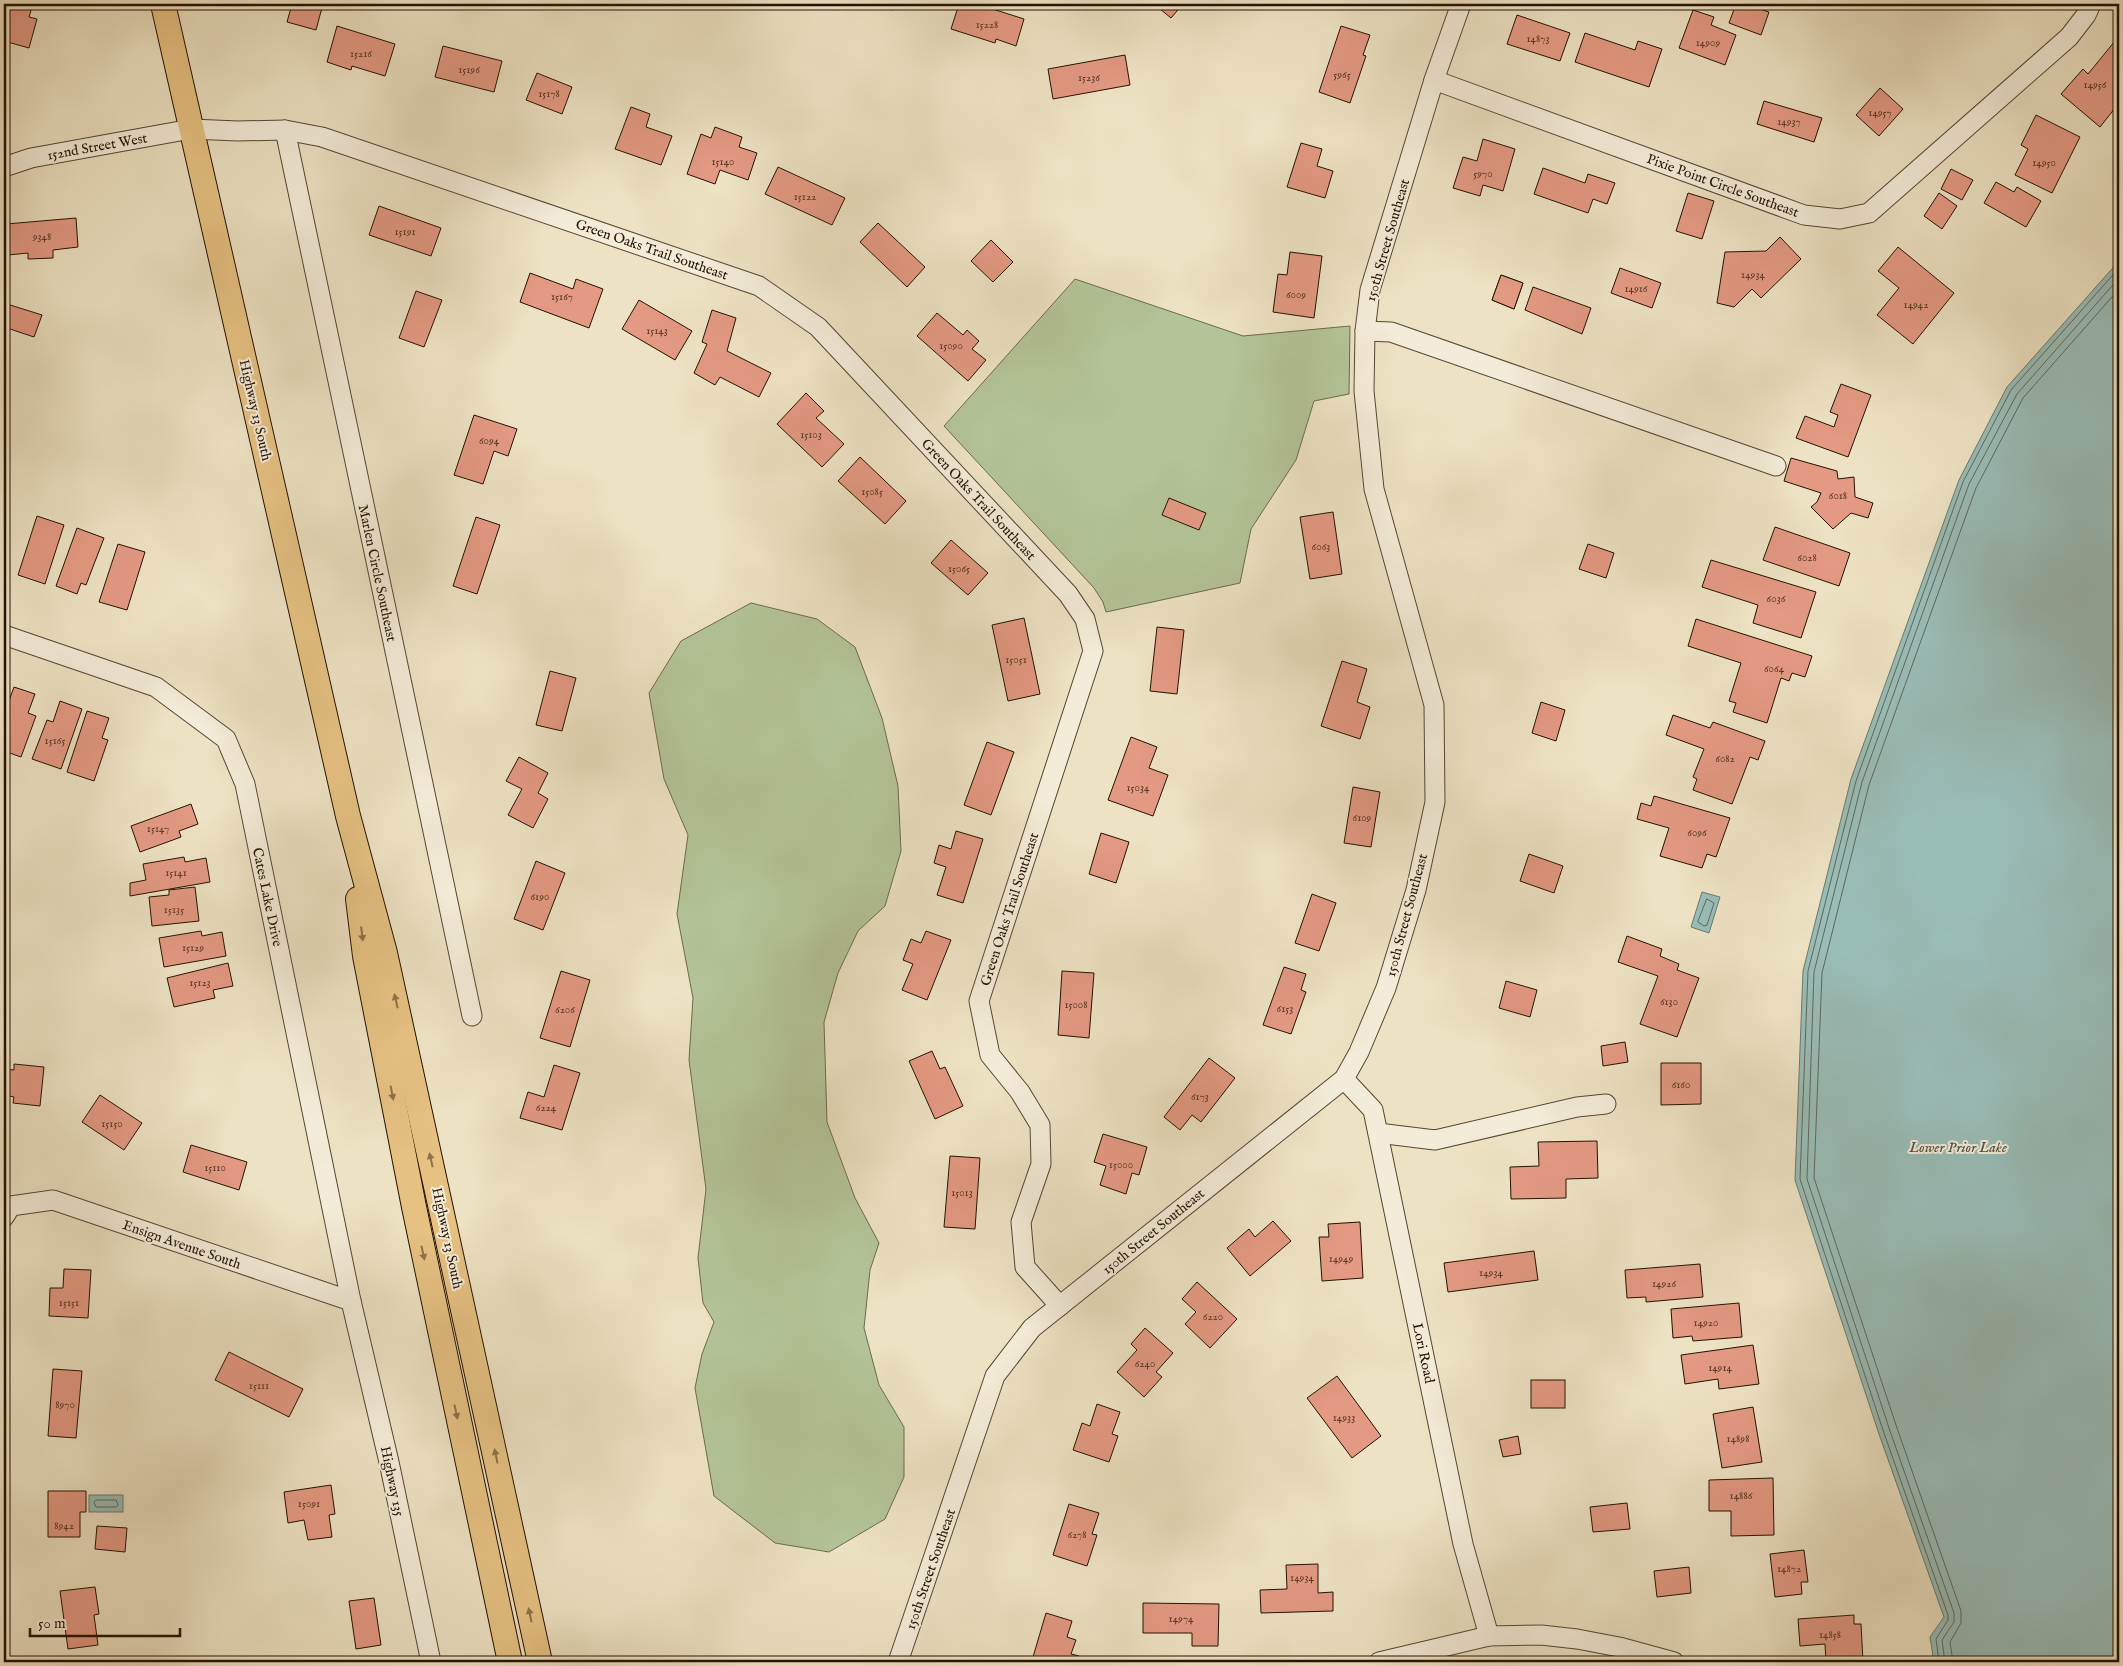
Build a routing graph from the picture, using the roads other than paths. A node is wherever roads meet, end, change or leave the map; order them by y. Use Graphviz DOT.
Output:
graph roads {
  1 [pos="164,4"];
  2 [pos="1460,4"];
  3 [pos="2091,4"];
  4 [pos="1434,80"];
  5 [pos="191,129"];
  6 [pos="285,130"];
  7 [pos="4,167"];
  8 [pos="1365,331"];
  9 [pos="1776,466"];
  10 [pos="4,635"];
  11 [pos="348,816"];
  12 [pos="472,1016"];
  13 [pos="1344,1079"];
  14 [pos="1606,1104"];
  15 [pos="1378,1133"];
  16 [pos="7,1211"];
  17 [pos="351,1301"];
  18 [pos="1060,1306"];
  19 [pos="1488,1636"];
  20 [pos="431,1662"];
  21 [pos="510,1662"];
  22 [pos="540,1662"];
  23 [pos="898,1662"];
  24 [pos="1379,1662"];
  25 [pos="1674,1662"];
  1 -- 5 [label="main road, Highway 13 South"];
  2 -- 4 [label="street, 150th Street Southeast"];
  3 -- 4 [label="street, Pixie Point Circle Southeast"];
  4 -- 8 [label="street, 150th Street Southeast"];
  5 -- 6 [label="street, Green Oaks Trail Southeast"];
  5 -- 7 [label="street, 152nd Street West"];
  5 -- 11 [label="main road, Highway 13 South"];
  6 -- 12 [label="street, Marlen Circle Southeast"];
  6 -- 18 [label="street, Green Oaks Trail Southeast"];
  8 -- 9 [label="street"];
  8 -- 13 [label="street, 150th Street Southeast"];
  10 -- 17 [label="street, Cates Lake Drive"];
  11 -- 21 [label="main road, Highway 13 South, one-way"];
  22 -- 11 [label="main road, Highway 13 South, one-way"];
  13 -- 15 [label="street, Lori Road"];
  13 -- 18 [label="street, 150th Street Southeast"];
  14 -- 15 [label="street"];
  15 -- 19 [label="street, Lori Road"];
  16 -- 17 [label="street, Ensign Avenue South"];
  17 -- 20 [label="street, Highway 135"];
  18 -- 23 [label="street, 150th Street Southeast"];
  19 -- 24 [label="street"];
  19 -- 25 [label="street"];
}
